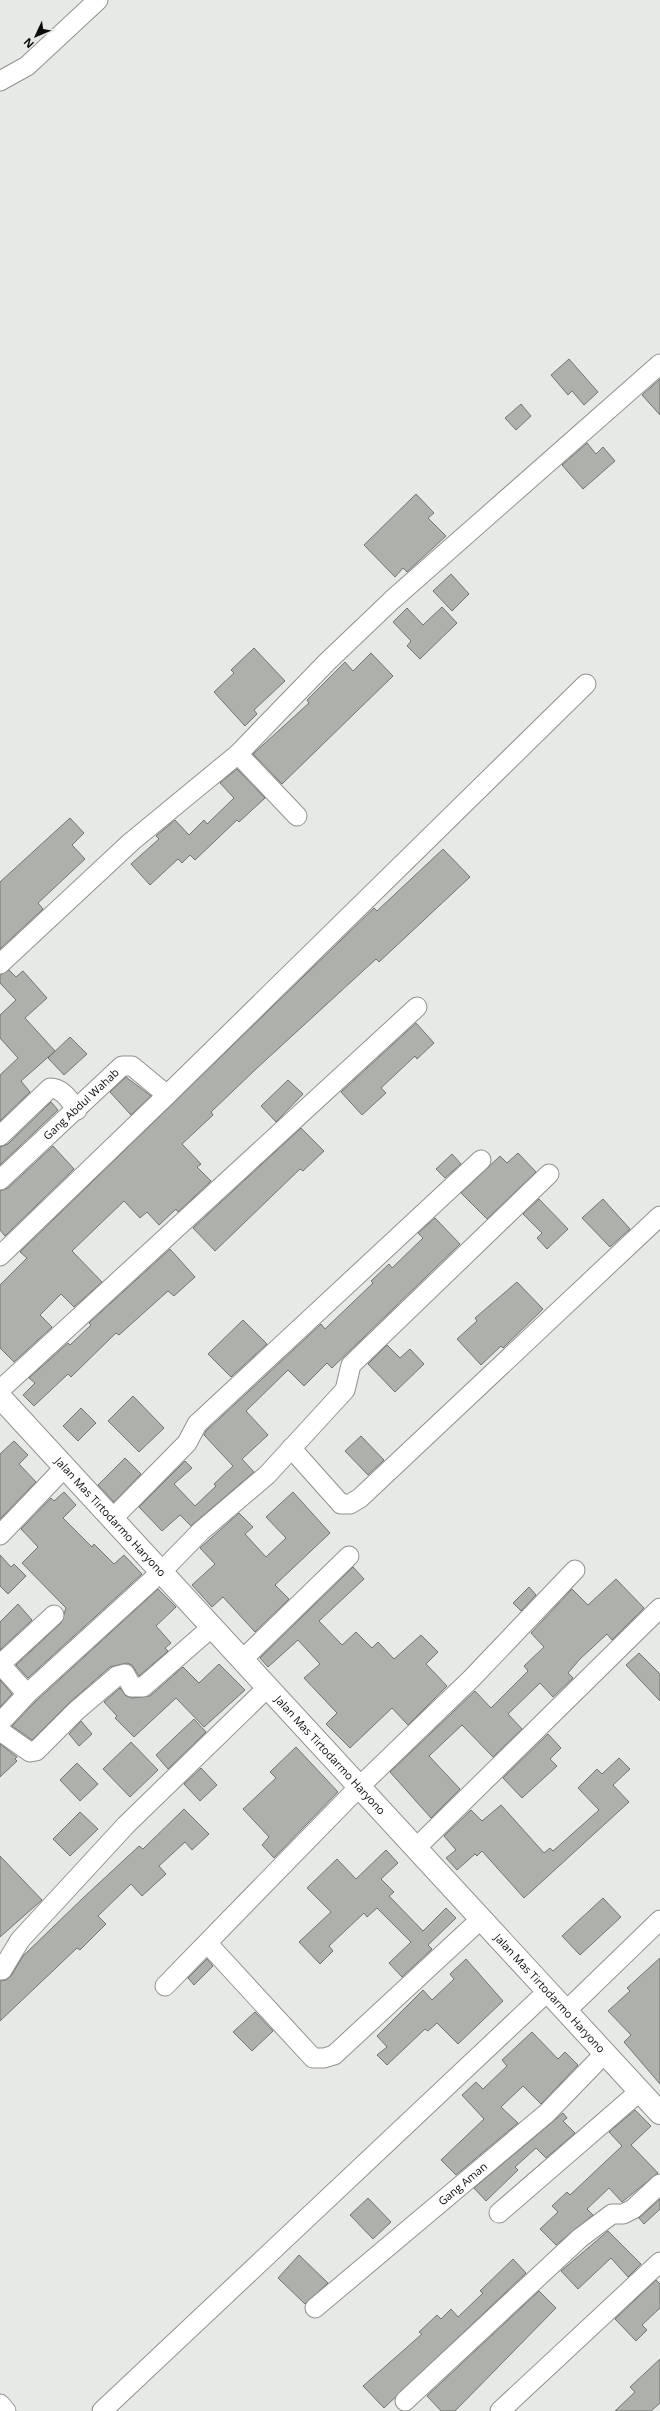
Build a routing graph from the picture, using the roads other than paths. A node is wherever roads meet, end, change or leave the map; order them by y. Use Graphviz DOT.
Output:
graph roads {
  1 [pos="98,0"];
  2 [pos="0,82"];
  3 [pos="660,364"];
  4 [pos="586,684"];
  5 [pos="238,754"];
  6 [pos="297,816"];
  7 [pos="0,964"];
  8 [pos="416,1007"];
  9 [pos="168,1095"];
  10 [pos="77,1110"];
  11 [pos="0,1136"];
  12 [pos="481,1160"];
  13 [pos="549,1174"];
  14 [pos="0,1180"];
  15 [pos="660,1216"];
  16 [pos="0,1256"];
  17 [pos="0,1390"];
  18 [pos="0,1397"];
  19 [pos="290,1448"];
  20 [pos="64,1467"];
  21 [pos="112,1519"];
  22 [pos="0,1535"];
  23 [pos="349,1556"];
  24 [pos="575,1570"];
  25 [pos="161,1572"];
  26 [pos="660,1608"];
  27 [pos="54,1615"];
  28 [pos="212,1627"];
  29 [pos="242,1660"];
  30 [pos="268,1688"];
  31 [pos="27,1694"];
  32 [pos="0,1723"];
  33 [pos="0,1731"];
  34 [pos="359,1787"];
  35 [pos="416,1848"];
  36 [pos="481,1918"];
  37 [pos="660,1920"];
  38 [pos="208,1944"];
  39 [pos="1,1970"];
  40 [pos="165,1986"];
  41 [pos="548,1991"];
  42 [pos="566,2011"];
  43 [pos="605,2053"];
  44 [pos="640,2091"];
  45 [pos="660,2113"];
  46 [pos="660,2184"];
  47 [pos="498,2213"];
  48 [pos="660,2262"];
  49 [pos="315,2308"];
  50 [pos="405,2402"];
  51 [pos="0,2404"];
  52 [pos="6,2411"];
  53 [pos="102,2411"];
  54 [pos="500,2411"];
  1 -- 2 [label="street"];
  3 -- 5 [label="street"];
  4 -- 9 [label="street"];
  5 -- 6 [label="street"];
  5 -- 7 [label="street"];
  8 -- 17 [label="street"];
  9 -- 10 [label="street, Gang Abdul Wahab"];
  9 -- 16 [label="street"];
  10 -- 11 [label="street"];
  10 -- 14 [label="street, Gang Abdul Wahab"];
  12 -- 21 [label="street"];
  13 -- 19 [label="street"];
  15 -- 19 [label="street"];
  18 -- 20 [label="street, Jalan Mas Tirtodarmo Haryono"];
  19 -- 25 [label="street"];
  20 -- 21 [label="street, Jalan Mas Tirtodarmo Haryono"];
  20 -- 22 [label="street"];
  21 -- 25 [label="street, Jalan Mas Tirtodarmo Haryono"];
  23 -- 29 [label="street"];
  24 -- 34 [label="street"];
  25 -- 28 [label="street, Jalan Mas Tirtodarmo Haryono"];
  25 -- 31 [label="street"];
  26 -- 35 [label="street"];
  27 -- 31 [label="street"];
  28 -- 29 [label="street, Jalan Mas Tirtodarmo Haryono"];
  28 -- 33 [label="street"];
  29 -- 30 [label="street, Jalan Mas Tirtodarmo Haryono"];
  30 -- 34 [label="street, Jalan Mas Tirtodarmo Haryono"];
  30 -- 39 [label="street"];
  31 -- 32 [label="street"];
  34 -- 35 [label="street, Jalan Mas Tirtodarmo Haryono"];
  34 -- 38 [label="street"];
  35 -- 36 [label="street, Jalan Mas Tirtodarmo Haryono"];
  36 -- 38 [label="street"];
  36 -- 41 [label="street, Jalan Mas Tirtodarmo Haryono"];
  37 -- 42 [label="street"];
  38 -- 40 [label="street"];
  41 -- 42 [label="street, Jalan Mas Tirtodarmo Haryono"];
  41 -- 53 [label="street"];
  42 -- 43 [label="street, Jalan Mas Tirtodarmo Haryono"];
  43 -- 44 [label="street, Jalan Mas Tirtodarmo Haryono"];
  43 -- 49 [label="street, Gang Aman"];
  44 -- 45 [label="street, Jalan Mas Tirtodarmo Haryono"];
  44 -- 47 [label="street"];
  46 -- 50 [label="street"];
  48 -- 54 [label="street"];
  51 -- 52 [label="street"];
}
